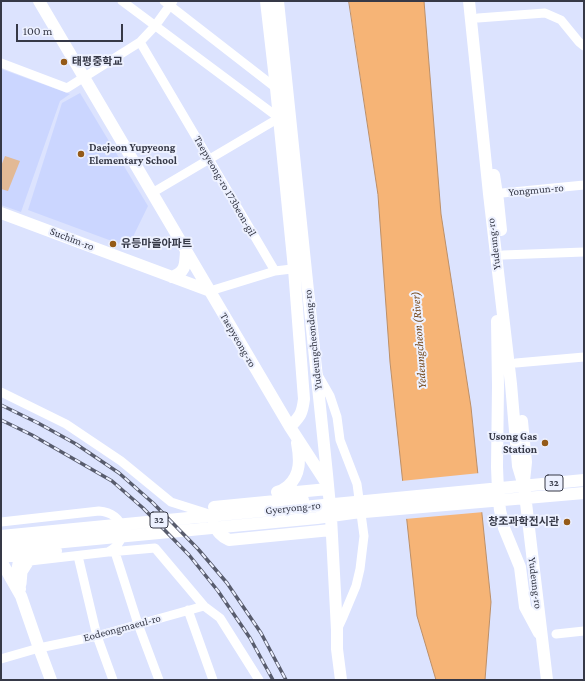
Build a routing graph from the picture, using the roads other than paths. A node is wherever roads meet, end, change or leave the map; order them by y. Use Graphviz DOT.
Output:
graph roads {
  1 [pos="39,1"];
  2 [pos="122,1"];
  3 [pos="266,1"];
  4 [pos="278,1"];
  5 [pos="468,1"];
  6 [pos="476,1"];
  7 [pos="169,2"];
  8 [pos="478,18"];
  9 [pos="155,26"];
  10 [pos="140,42"];
  11 [pos="584,46"];
  12 [pos="1,63"];
  13 [pos="84,77"];
  14 [pos="276,88"];
  15 [pos="279,118"];
  16 [pos="209,159"];
  17 [pos="584,186"];
  18 [pos="152,193"];
  19 [pos="493,194"];
  20 [pos="1,213"];
  21 [pos="186,251"];
  22 [pos="584,252"];
  23 [pos="503,255"];
  24 [pos="300,268"];
  25 [pos="275,271"];
  26 [pos="172,277"];
  27 [pos="210,291"];
  28 [pos="500,298"];
  29 [pos="584,358"];
  30 [pos="516,363"];
  31 [pos="316,370"];
  32 [pos="1,392"];
  33 [pos="290,427"];
  34 [pos="297,438"];
  35 [pos="584,480"];
  36 [pos="524,486"];
  37 [pos="328,487"];
  38 [pos="505,493"];
  39 [pos="584,493"];
  40 [pos="269,494"];
  41 [pos="525,498"];
  42 [pos="330,504"];
  43 [pos="317,505"];
  44 [pos="214,516"];
  45 [pos="331,517"];
  46 [pos="317,518"];
  47 [pos="1,522"];
  48 [pos="1,528"];
  49 [pos="331,530"];
  50 [pos="1,536"];
  51 [pos="1,548"];
  52 [pos="114,549"];
  53 [pos="78,556"];
  54 [pos="1,557"];
  55 [pos="25,557"];
  56 [pos="1,561"];
  57 [pos="21,596"];
  58 [pos="204,606"];
  59 [pos="188,610"];
  60 [pos="138,624"];
  61 [pos="337,630"];
  62 [pos="584,631"];
  63 [pos="556,634"];
  64 [pos="97,636"];
  65 [pos="542,639"];
  66 [pos="39,648"];
  67 [pos="1,659"];
  68 [pos="51,680"];
  69 [pos="113,680"];
  70 [pos="159,680"];
  71 [pos="213,680"];
  72 [pos="259,680"];
  73 [pos="341,680"];
  74 [pos="547,680"];
  1 -- 13 [label="main road, Taepyeong-ro"];
  2 -- 9 [label="street"];
  3 -- 14 [label="main road, Yudeungcheondong-ro"];
  4 -- 24 [label="main road, Yudeungcheondong-ro"];
  5 -- 19 [label="main road, Yudeung-ro"];
  6 -- 8 [label="main road, Yudeung-ro"];
  7 -- 9 [label="street"];
  7 -- 14 [label="street"];
  8 -- 11 [label="street"];
  8 -- 19 [label="main road, Yudeung-ro"];
  9 -- 10 [label="street"];
  9 -- 15 [label="street"];
  10 -- 13 [label="street"];
  10 -- 16 [label="street, Taepyeong-ro 173beon-gil"];
  12 -- 13 [label="street"];
  13 -- 18 [label="main road, Taepyeong-ro"];
  14 -- 15 [label="main road, Yudeungcheondong-ro"];
  15 -- 16 [label="street"];
  15 -- 24 [label="main road, Yudeungcheondong-ro"];
  16 -- 18 [label="street"];
  16 -- 25 [label="street, Taepyeong-ro 173beon-gil"];
  17 -- 19 [label="street, Yongmun-ro"];
  18 -- 21 [label="main road, Taepyeong-ro"];
  19 -- 23 [label="main road, Yudeung-ro"];
  19 -- 28 [label="main road, Yudeung-ro"];
  20 -- 26 [label="main road, Suchim-ro"];
  21 -- 26 [label="main road"];
  21 -- 27 [label="main road, Taepyeong-ro"];
  22 -- 23 [label="street"];
  23 -- 30 [label="main road, Yudeung-ro"];
  24 -- 25 [label="street"];
  24 -- 31 [label="main road, Yudeungcheondong-ro"];
  24 -- 33 [label="main road, Yudeungcheondong-ro"];
  25 -- 27 [label="street"];
  26 -- 27 [label="main road, Suchim-ro"];
  27 -- 33 [label="main road, Taepyeong-ro"];
  28 -- 36 [label="main road, Yudeung-ro"];
  28 -- 65 [label="main road"];
  29 -- 30 [label="street"];
  30 -- 36 [label="main road, Yudeung-ro"];
  31 -- 37 [label="main road, Yudeungcheondong-ro"];
  31 -- 61 [label="street"];
  32 -- 44 [label="street"];
  33 -- 34 [label="main road, Taepyeong-ro"];
  34 -- 37 [label="main road, Taepyeong-ro"];
  34 -- 40 [label="main road"];
  35 -- 36 [label="main road, Gyeryong-ro / 32"];
  36 -- 38 [label="main road, Gyeryong-ro / 32"];
  36 -- 41 [label="main road, Yudeung-ro"];
  37 -- 40 [label="main road"];
  37 -- 42 [label="main road, Yudeungcheondong-ro"];
  38 -- 41 [label="main road, Gyeryong-ro / 32"];
  38 -- 42 [label="main road, Gyeryong-ro / 32"];
  38 -- 45 [label="main road, Gyeryong-ro / 32"];
  39 -- 41 [label="main road, Gyeryong-ro / 32"];
  40 -- 44 [label="main road"];
  41 -- 65 [label="main road, Yudeung-ro"];
  42 -- 43 [label="main road, Gyeryong-ro / 32"];
  42 -- 45 [label="main road, Yudeungcheondong-ro"];
  43 -- 48 [label="main road"];
  43 -- 50 [label="main road, Gyeryong-ro / 32"];
  44 -- 49 [label="main road"];
  45 -- 46 [label="main road, Gyeryong-ro / 32"];
  45 -- 49 [label="main road, Yudeungcheondong-ro"];
  46 -- 51 [label="main road, Gyeryong-ro / 32"];
  46 -- 55 [label="main road"];
  47 -- 52 [label="street"];
  49 -- 61 [label="main road, Yudeungcheondong-ro"];
  52 -- 53 [label="street"];
  52 -- 58 [label="street"];
  52 -- 60 [label="street"];
  53 -- 55 [label="street"];
  53 -- 64 [label="street"];
  54 -- 55 [label="main road"];
  55 -- 57 [label="main road"];
  56 -- 57 [label="main road"];
  57 -- 66 [label="main road"];
  58 -- 59 [label="street, Eodeongmaeul-ro"];
  58 -- 72 [label="street"];
  59 -- 60 [label="street, Eodeongmaeul-ro"];
  59 -- 71 [label="street"];
  60 -- 64 [label="street, Eodeongmaeul-ro"];
  60 -- 70 [label="street"];
  61 -- 73 [label="main road, Yudeungcheondong-ro"];
  62 -- 63 [label="street"];
  64 -- 66 [label="street, Eodeongmaeul-ro"];
  64 -- 69 [label="street"];
  65 -- 74 [label="main road, Yudeung-ro"];
  66 -- 67 [label="street, Eodeongmaeul-ro"];
  66 -- 68 [label="main road"];
}
